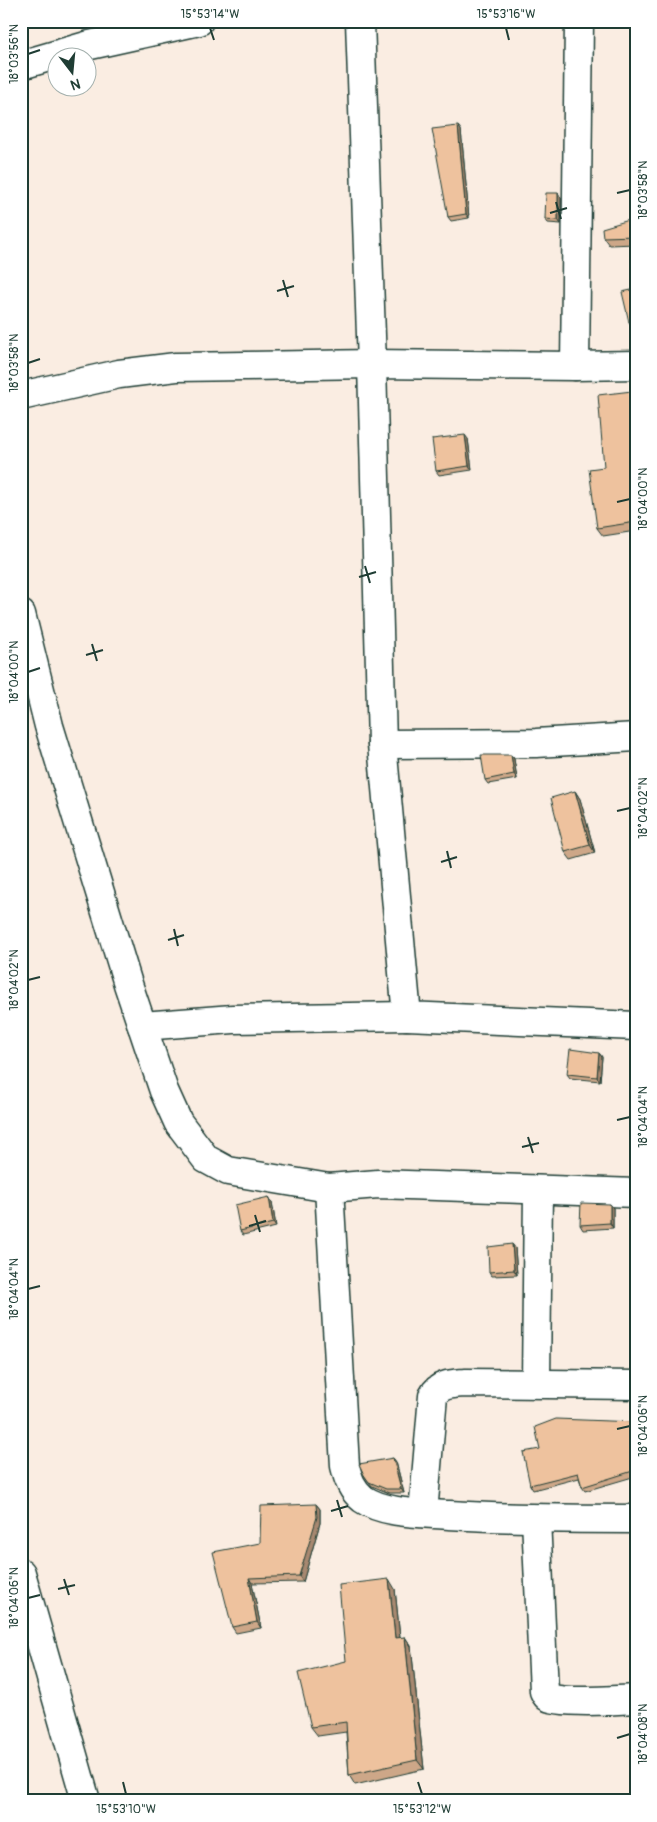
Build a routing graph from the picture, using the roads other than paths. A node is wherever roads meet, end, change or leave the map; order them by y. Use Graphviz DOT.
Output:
graph roads {
  1 [pos="199,21"];
  2 [pos="360,21"];
  3 [pos="579,21"];
  4 [pos="21,65"];
  5 [pos="372,364"];
  6 [pos="636,365"];
  7 [pos="575,366"];
  8 [pos="21,396"];
  9 [pos="21,614"];
  10 [pos="636,737"];
  11 [pos="382,744"];
  12 [pos="406,1016"];
  13 [pos="142,1026"];
  14 [pos="636,1026"];
  15 [pos="329,1188"];
  16 [pos="538,1190"];
  17 [pos="636,1193"];
  18 [pos="536,1383"];
  19 [pos="636,1384"];
  20 [pos="423,1513"];
  21 [pos="536,1519"];
  22 [pos="636,1519"];
  23 [pos="21,1573"];
  24 [pos="636,1699"];
  25 [pos="86,1801"];
  1 -- 4 [label="street"];
  2 -- 5 [label="street"];
  3 -- 7 [label="street"];
  5 -- 7 [label="street"];
  5 -- 8 [label="street"];
  5 -- 11 [label="street"];
  6 -- 7 [label="street"];
  9 -- 13 [label="street"];
  10 -- 11 [label="street"];
  11 -- 12 [label="street"];
  12 -- 13 [label="street"];
  12 -- 14 [label="street"];
  13 -- 15 [label="street"];
  15 -- 16 [label="street"];
  15 -- 20 [label="street"];
  16 -- 17 [label="street"];
  16 -- 18 [label="street"];
  18 -- 19 [label="street"];
  18 -- 20 [label="street"];
  20 -- 21 [label="street"];
  21 -- 22 [label="street"];
  21 -- 24 [label="street"];
  23 -- 25 [label="street"];
}
